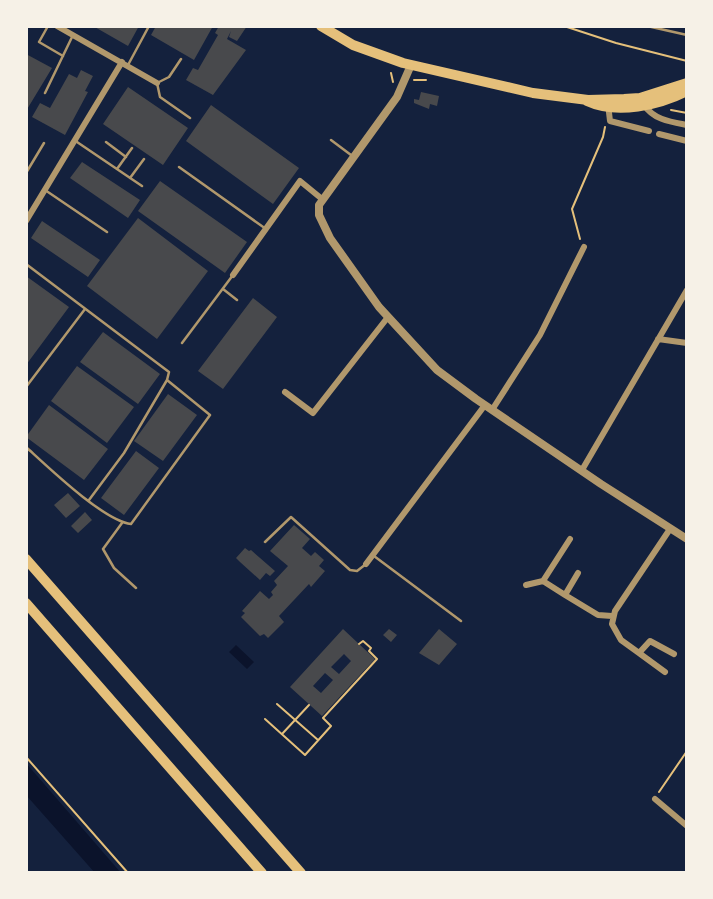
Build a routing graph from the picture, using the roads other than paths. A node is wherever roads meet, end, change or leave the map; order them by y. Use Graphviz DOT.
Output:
graph roads {
  1 [pos="48,26"];
  2 [pos="57,26"];
  3 [pos="149,26"];
  4 [pos="321,26"];
  5 [pos="647,26"];
  6 [pos="687,35"];
  7 [pos="74,36"];
  8 [pos="63,57"];
  9 [pos="181,59"];
  10 [pos="125,64"];
  11 [pos="411,65"];
  12 [pos="157,83"];
  13 [pos="687,83"];
  14 [pos="687,91"];
  15 [pos="45,93"];
  16 [pos="608,105"];
  17 [pos="645,105"];
  18 [pos="190,118"];
  19 [pos="687,125"];
  20 [pos="649,131"];
  21 [pos="659,134"];
  22 [pos="74,140"];
  23 [pos="331,140"];
  24 [pos="687,141"];
  25 [pos="106,142"];
  26 [pos="44,143"];
  27 [pos="132,148"];
  28 [pos="126,157"];
  29 [pos="353,157"];
  30 [pos="144,159"];
  31 [pos="179,167"];
  32 [pos="117,169"];
  33 [pos="26,173"];
  34 [pos="130,178"];
  35 [pos="142,186"];
  36 [pos="45,190"];
  37 [pos="322,199"];
  38 [pos="26,221"];
  39 [pos="266,229"];
  40 [pos="107,232"];
  41 [pos="584,247"];
  42 [pos="26,264"];
  43 [pos="233,275"];
  44 [pos="223,289"];
  45 [pos="687,290"];
  46 [pos="237,300"];
  47 [pos="85,309"];
  48 [pos="388,317"];
  49 [pos="658,339"];
  50 [pos="182,343"];
  51 [pos="687,343"];
  52 [pos="167,380"];
  53 [pos="26,387"];
  54 [pos="285,393"];
  55 [pos="488,407"];
  56 [pos="26,447"];
  57 [pos="582,470"];
  58 [pos="89,500"];
  59 [pos="122,523"];
  60 [pos="670,529"];
  61 [pos="687,538"];
  62 [pos="570,539"];
  63 [pos="265,542"];
  64 [pos="374,556"];
  65 [pos="26,559"];
  66 [pos="366,564"];
  67 [pos="578,573"];
  68 [pos="543,581"];
  69 [pos="526,585"];
  70 [pos="136,588"];
  71 [pos="565,595"];
  72 [pos="26,603"];
  73 [pos="612,617"];
  74 [pos="461,621"];
  75 [pos="639,653"];
  76 [pos="674,654"];
  77 [pos="665,671"];
  78 [pos="655,799"];
  79 [pos="687,826"];
  80 [pos="262,873"];
  81 [pos="301,873"];
  1 -- 8 [label="lane"];
  2 -- 7 [label="street"];
  3 -- 10 [label="lane"];
  4 -- 11 [label="main road"];
  5 -- 6 [label="lane"];
  7 -- 8 [label="lane"];
  7 -- 10 [label="street"];
  8 -- 15 [label="lane"];
  9 -- 12 [label="lane"];
  10 -- 12 [label="street"];
  10 -- 22 [label="street"];
  11 -- 16 [label="main road"];
  11 -- 29 [label="street"];
  12 -- 18 [label="lane"];
  13 -- 16 [label="main road"];
  14 -- 17 [label="main road"];
  16 -- 17 [label="main road"];
  16 -- 20 [label="street"];
  17 -- 19 [label="street"];
  21 -- 24 [label="street"];
  22 -- 32 [label="lane"];
  22 -- 36 [label="street"];
  23 -- 29 [label="lane"];
  25 -- 28 [label="lane"];
  26 -- 33 [label="lane"];
  27 -- 28 [label="lane"];
  28 -- 32 [label="lane"];
  29 -- 37 [label="street"];
  30 -- 34 [label="lane"];
  31 -- 39 [label="lane"];
  32 -- 34 [label="lane"];
  34 -- 35 [label="lane"];
  36 -- 38 [label="street"];
  36 -- 40 [label="lane"];
  37 -- 39 [label="street"];
  37 -- 48 [label="street"];
  39 -- 43 [label="street"];
  41 -- 55 [label="street"];
  42 -- 47 [label="lane"];
  43 -- 44 [label="lane"];
  44 -- 46 [label="lane"];
  44 -- 50 [label="lane"];
  45 -- 49 [label="street"];
  47 -- 52 [label="lane"];
  47 -- 53 [label="lane"];
  48 -- 54 [label="street"];
  48 -- 55 [label="street"];
  49 -- 51 [label="street"];
  49 -- 57 [label="street"];
  52 -- 58 [label="lane"];
  52 -- 59 [label="lane"];
  55 -- 57 [label="street"];
  55 -- 64 [label="street"];
  56 -- 58 [label="lane"];
  57 -- 60 [label="street"];
  58 -- 59 [label="lane"];
  59 -- 70 [label="lane"];
  60 -- 61 [label="street"];
  60 -- 73 [label="street"];
  62 -- 68 [label="street"];
  63 -- 66 [label="lane"];
  64 -- 66 [label="street"];
  64 -- 74 [label="lane"];
  65 -- 81 [label="highway"];
  67 -- 71 [label="street"];
  68 -- 69 [label="street"];
  68 -- 71 [label="street"];
  71 -- 73 [label="street"];
  72 -- 80 [label="highway"];
  73 -- 75 [label="street"];
  75 -- 76 [label="street"];
  75 -- 77 [label="street"];
  78 -- 79 [label="street"];
}
